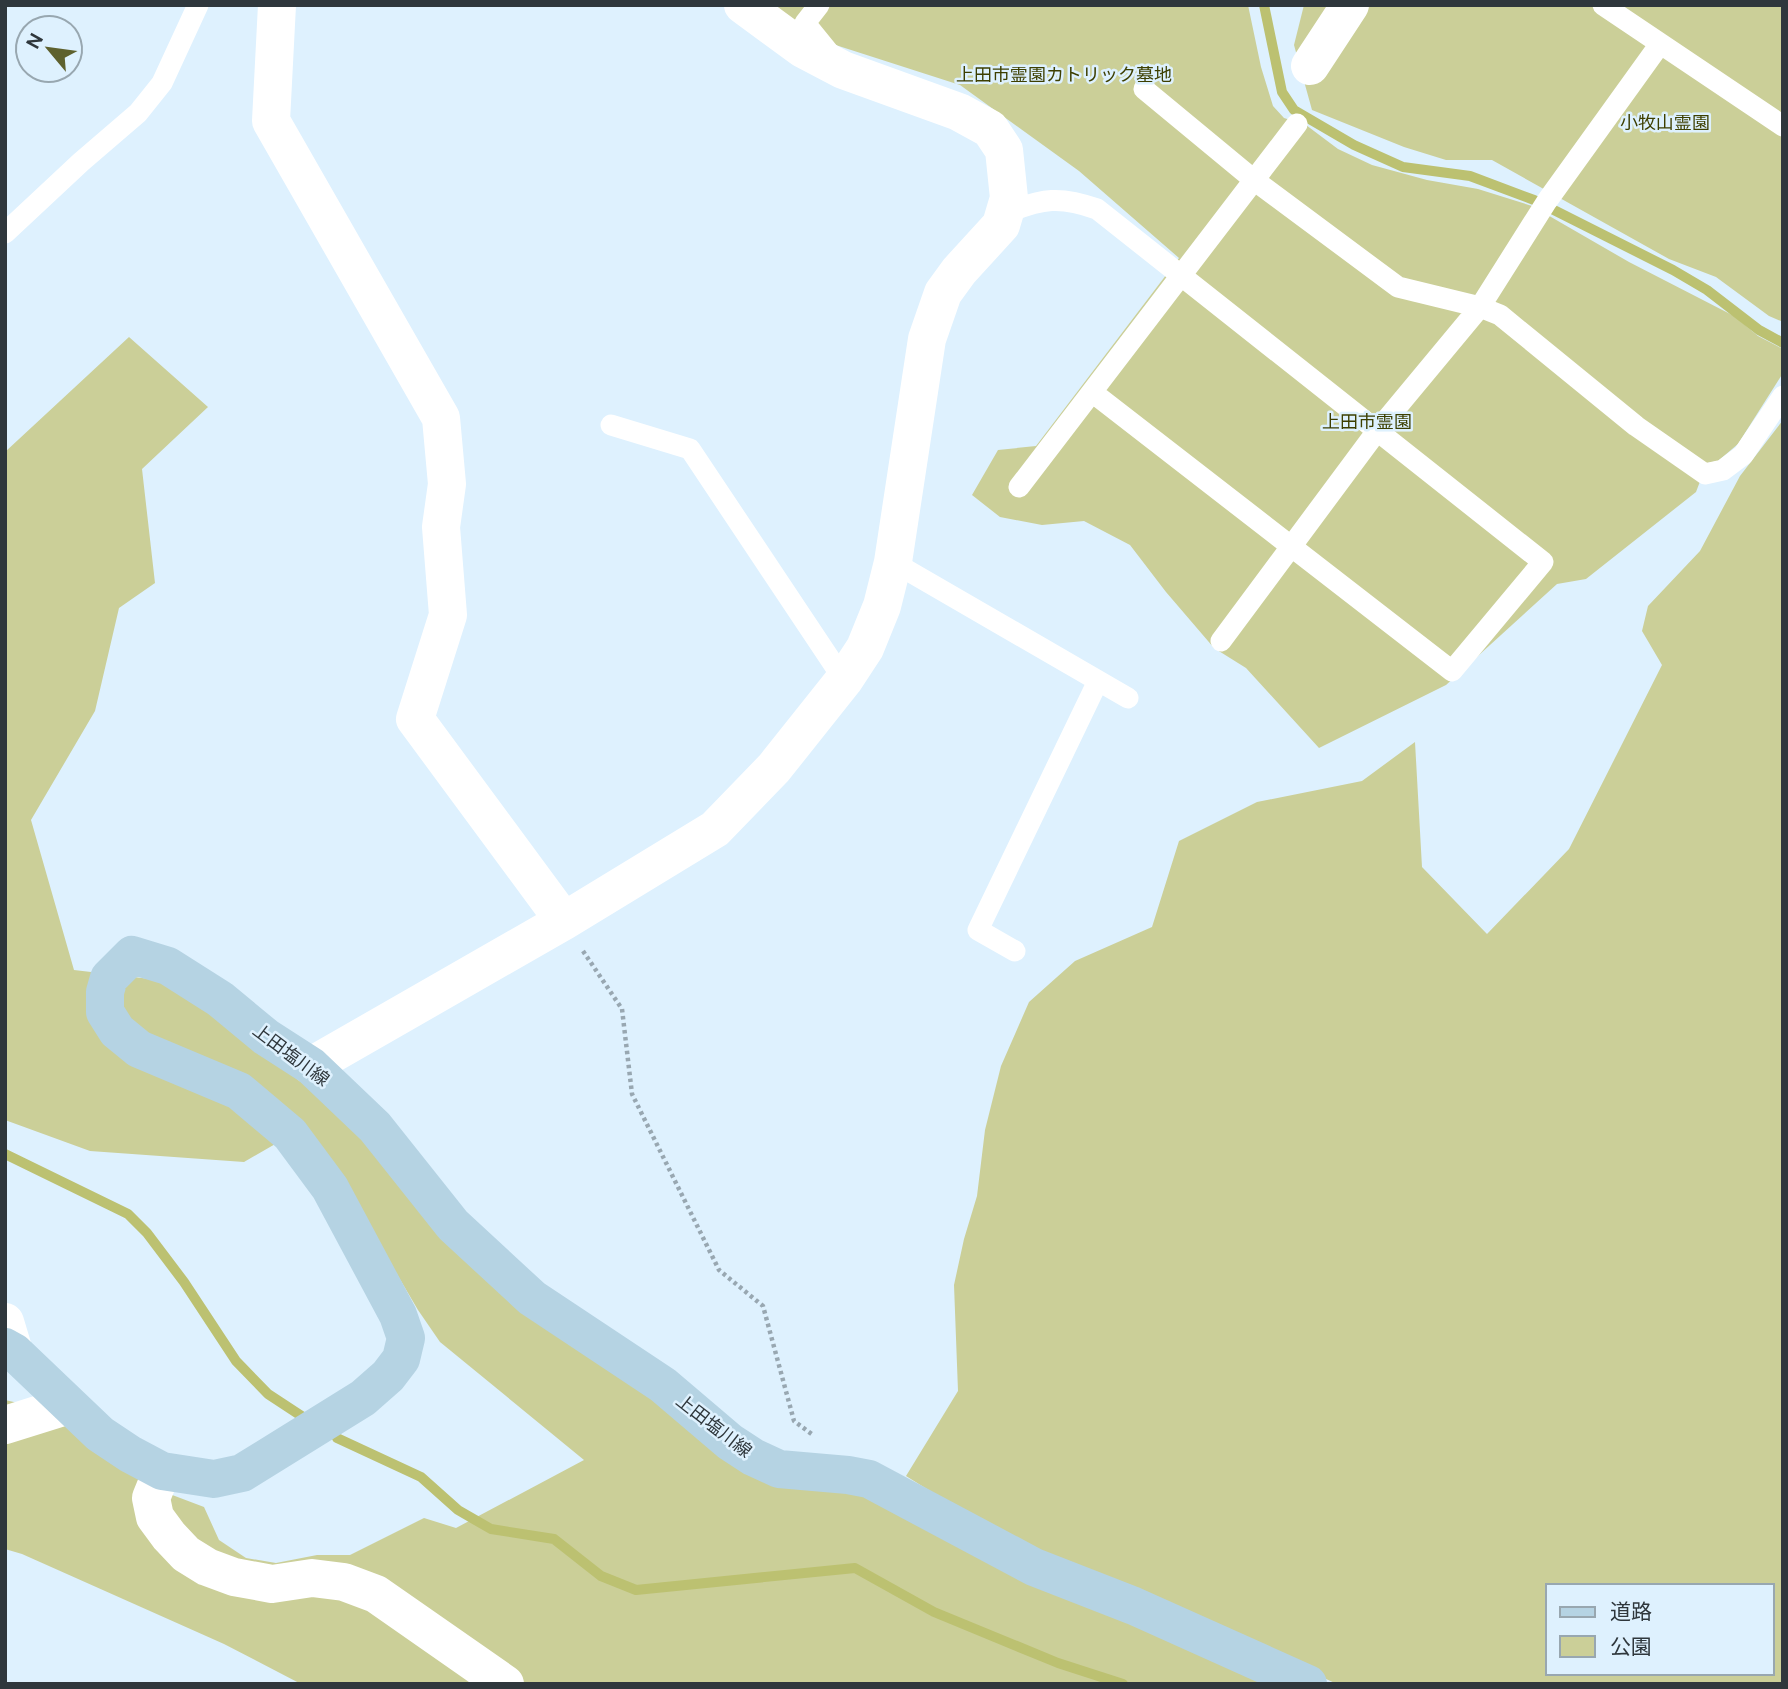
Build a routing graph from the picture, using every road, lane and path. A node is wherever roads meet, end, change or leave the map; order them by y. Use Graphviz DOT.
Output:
graph roads {
  1 [pos="198,5"];
  2 [pos="277,5"];
  3 [pos="743,5"];
  4 [pos="819,5"];
  5 [pos="1350,5"];
  6 [pos="1603,5"];
  7 [pos="1660,44"];
  8 [pos="1310,66"];
  9 [pos="843,70"];
  10 [pos="1144,89"];
  11 [pos="1297,124"];
  12 [pos="1783,126"];
  13 [pos="1254,180"];
  14 [pos="1007,213"];
  15 [pos="5,233"];
  16 [pos="1181,276"];
  17 [pos="1480,307"];
  18 [pos="1092,392"];
  19 [pos="1783,396"];
  20 [pos="611,425"];
  21 [pos="1377,431"];
  22 [pos="1020,487"];
  23 [pos="1291,546"];
  24 [pos="893,562"];
  25 [pos="1221,641"];
  26 [pos="844,680"];
  27 [pos="1098,681"];
  28 [pos="1128,698"];
  29 [pos="564,920"];
  30 [pos="1015,951"];
  31 [pos="311,1066"];
  32 [pos="8,1340"];
  33 [pos="69,1405"];
  34 [pos="5,1425"];
  35 [pos="816,1437"];
  36 [pos="162,1471"];
  37 [pos="505,1684"];
  38 [pos="1308,1684"];
  1 -- 15 [label="lane"];
  2 -- 29 [label="street"];
  3 -- 9 [label="street"];
  4 -- 9 [label="lane"];
  5 -- 8 [label="street"];
  6 -- 7 [label="lane"];
  7 -- 12 [label="lane"];
  7 -- 17 [label="lane"];
  9 -- 14 [label="street"];
  10 -- 13 [label="lane"];
  11 -- 13 [label="lane"];
  13 -- 16 [label="lane"];
  13 -- 17 [label="lane"];
  14 -- 16 [label="lane"];
  14 -- 24 [label="street"];
  16 -- 18 [label="lane"];
  16 -- 21 [label="lane"];
  17 -- 19 [label="lane"];
  17 -- 21 [label="lane"];
  18 -- 22 [label="lane"];
  18 -- 23 [label="lane"];
  20 -- 26 [label="lane"];
  21 -- 23 [label="lane"];
  21 -- 23 [label="lane"];
  23 -- 25 [label="lane"];
  24 -- 26 [label="street"];
  24 -- 27 [label="lane"];
  26 -- 29 [label="street"];
  27 -- 28 [label="lane"];
  27 -- 30 [label="lane"];
  29 -- 31 [label="street"];
  29 -- 35 [label="path"];
  31 -- 36 [label="main road, 上田塩川線"];
  31 -- 38 [label="main road, 上田塩川線"];
  32 -- 33 [label="main road, 上田塩川線"];
  33 -- 34 [label="street"];
  33 -- 36 [label="main road, 上田塩川線"];
  36 -- 37 [label="street"];
}
